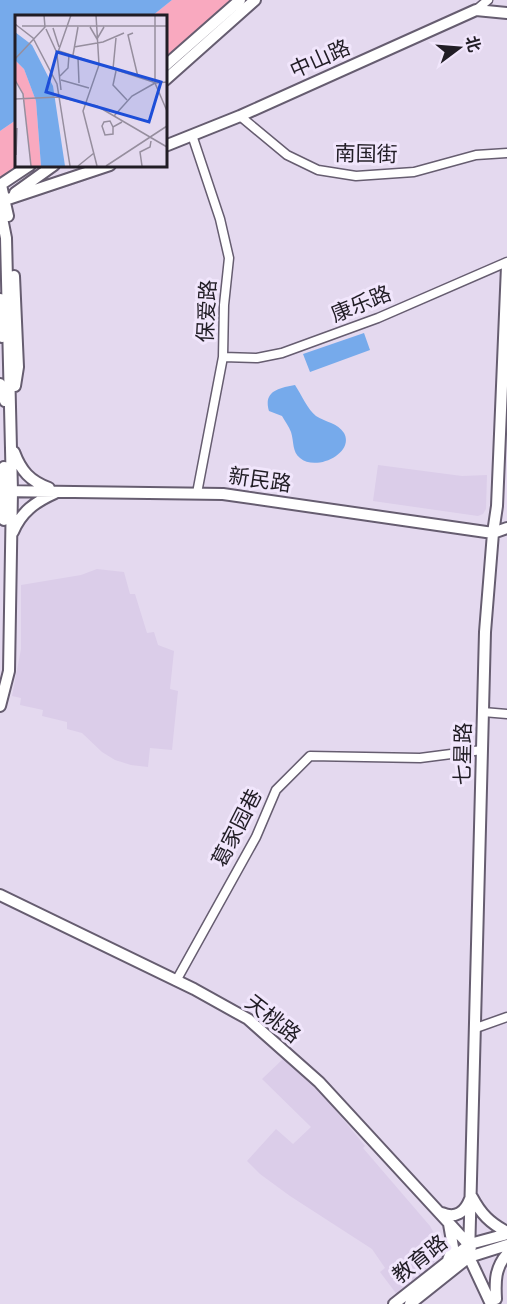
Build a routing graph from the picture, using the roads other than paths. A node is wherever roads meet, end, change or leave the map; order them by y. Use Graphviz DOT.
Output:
graph roads {
  1 [pos="240,0"];
  2 [pos="255,0"];
  3 [pos="488,0"];
  4 [pos="476,10"];
  5 [pos="507,13"];
  6 [pos="507,20"];
  7 [pos="166,65"];
  8 [pos="166,79"];
  9 [pos="240,116"];
  10 [pos="192,135"];
  11 [pos="166,146"];
  12 [pos="507,153"];
  13 [pos="29,166"];
  14 [pos="53,166"];
  15 [pos="107,166"];
  16 [pos="1,185"];
  17 [pos="2,204"];
  18 [pos="507,264"];
  19 [pos="0,299"];
  20 [pos="223,357"];
  21 [pos="5,381"];
  22 [pos="7,401"];
  23 [pos="11,440"];
  24 [pos="5,491"];
  25 [pos="58,491"];
  26 [pos="197,492"];
  27 [pos="507,528"];
  28 [pos="493,534"];
  29 [pos="11,538"];
  30 [pos="0,685"];
  31 [pos="0,706"];
  32 [pos="483,712"];
  33 [pos="507,714"];
  34 [pos="482,750"];
  35 [pos="0,895"];
  36 [pos="176,981"];
  37 [pos="507,1017"];
  38 [pos="476,1028"];
  39 [pos="471,1196"];
  40 [pos="445,1217"];
  41 [pos="507,1233"];
  42 [pos="470,1244"];
  43 [pos="507,1245"];
  44 [pos="507,1254"];
  45 [pos="472,1256"];
  46 [pos="449,1266"];
  47 [pos="481,1283"];
  48 [pos="495,1302"];
  49 [pos="394,1304"];
  50 [pos="410,1304"];
  1 -- 7 [label="main road"];
  2 -- 8 [label="main road"];
  3 -- 4 [label="street, 中山路"];
  4 -- 5 [label="main road"];
  4 -- 6 [label="main road"];
  4 -- 9 [label="main road, 中山路"];
  9 -- 10 [label="main road, 中山路"];
  9 -- 12 [label="street, 南国街"];
  10 -- 11 [label="main road, 中山路"];
  10 -- 20 [label="street, 保爱路"];
  13 -- 16 [label="main road"];
  14 -- 17 [label="main road"];
  15 -- 17 [label="main road"];
  16 -- 17 [label="main road"];
  17 -- 21 [label="main road"];
  17 -- 22 [label="main road"];
  18 -- 20 [label="street, 康乐路"];
  18 -- 28 [label="main road, 七星路"];
  19 -- 21 [label="main road"];
  20 -- 26 [label="street, 保爱路"];
  21 -- 22 [label="main road"];
  22 -- 23 [label="main road"];
  22 -- 24 [label="main road"];
  23 -- 24 [label="main road"];
  23 -- 25 [label="main road"];
  24 -- 25 [label="main road, 新民路"];
  24 -- 29 [label="main road"];
  24 -- 30 [label="main road"];
  25 -- 26 [label="main road, 新民路"];
  25 -- 29 [label="main road"];
  26 -- 28 [label="main road, 新民路"];
  27 -- 28 [label="main road"];
  28 -- 32 [label="main road, 七星路"];
  29 -- 31 [label="main road"];
  32 -- 33 [label="street"];
  32 -- 34 [label="main road, 七星路"];
  34 -- 36 [label="street, 葛家园巷"];
  34 -- 38 [label="main road, 七星路"];
  35 -- 36 [label="main road, 天桃路"];
  36 -- 40 [label="main road, 天桃路"];
  37 -- 38 [label="street"];
  38 -- 39 [label="main road, 七星路"];
  39 -- 40 [label="main road"];
  39 -- 41 [label="main road"];
  39 -- 42 [label="main road, 七星路"];
  40 -- 42 [label="main road, 天桃路"];
  40 -- 46 [label="main road"];
  41 -- 42 [label="main road"];
  42 -- 45 [label="main road, 七星路"];
  42 -- 46 [label="main road, 教育路"];
  43 -- 45 [label="main road"];
  44 -- 48 [label="main road"];
  45 -- 46 [label="main road, 教育路"];
  45 -- 47 [label="main road"];
  45 -- 48 [label="main road"];
  46 -- 47 [label="main road"];
  46 -- 49 [label="main road, 教育路"];
  46 -- 50 [label="main road, 教育路"];
  47 -- 48 [label="main road"];
}
